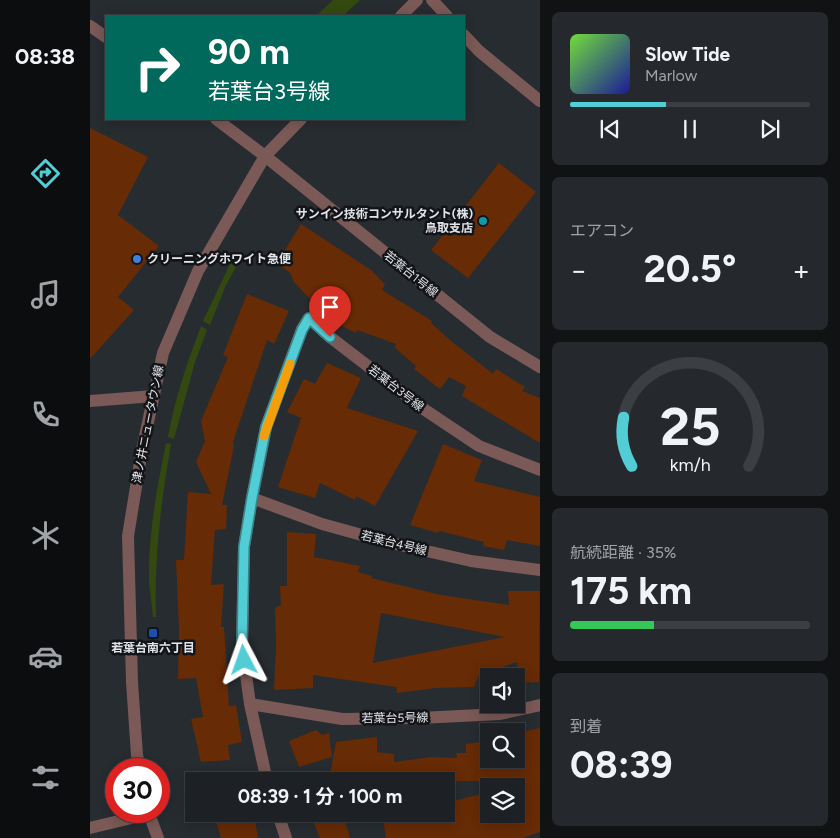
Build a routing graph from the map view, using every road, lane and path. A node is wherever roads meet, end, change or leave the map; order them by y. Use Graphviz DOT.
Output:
graph roads {
  1 [pos="417,0"];
  2 [pos="432,0"];
  3 [pos="402,15"];
  4 [pos="446,15"];
  5 [pos="90,26"];
  6 [pos="105,36"];
  7 [pos="465,36"];
  8 [pos="540,101"];
  9 [pos="217,120"];
  10 [pos="300,120"];
  11 [pos="265,156"];
  12 [pos="540,367"];
  13 [pos="154,396"];
  14 [pos="90,401"];
  15 [pos="540,470"];
  16 [pos="252,498"];
  17 [pos="540,570"];
  18 [pos="250,704"];
  19 [pos="540,704"];
  20 [pos="137,758"];
  21 [pos="264,772"];
  22 [pos="281,822"];
  23 [pos="108,823"];
  24 [pos="152,823"];
  25 [pos="90,828"];
  26 [pos="158,838"];
  27 [pos="286,838"];
  1 -- 3 [label="street"];
  2 -- 4 [label="street"];
  5 -- 6 [label="street"];
  7 -- 8 [label="street"];
  9 -- 11 [label="street, 若葉台1号線"];
  10 -- 11 [label="street, 津ノ井ニュータウン線"];
  11 -- 12 [label="street, 若葉台1号線"];
  11 -- 13 [label="street, 津ノ井ニュータウン線"];
  13 -- 14 [label="street"];
  13 -- 20 [label="street, 津ノ井ニュータウン線"];
  15 -- 16 [label="street, 若葉台3号線"];
  16 -- 17 [label="street, 若葉台4号線"];
  16 -- 18 [label="street, 若葉台3号線"];
  18 -- 19 [label="street, 若葉台5号線"];
  18 -- 21 [label="street, 若葉台3号線"];
  22 -- 27 [label="street"];
  23 -- 25 [label="street"];
  24 -- 26 [label="street"];
}
